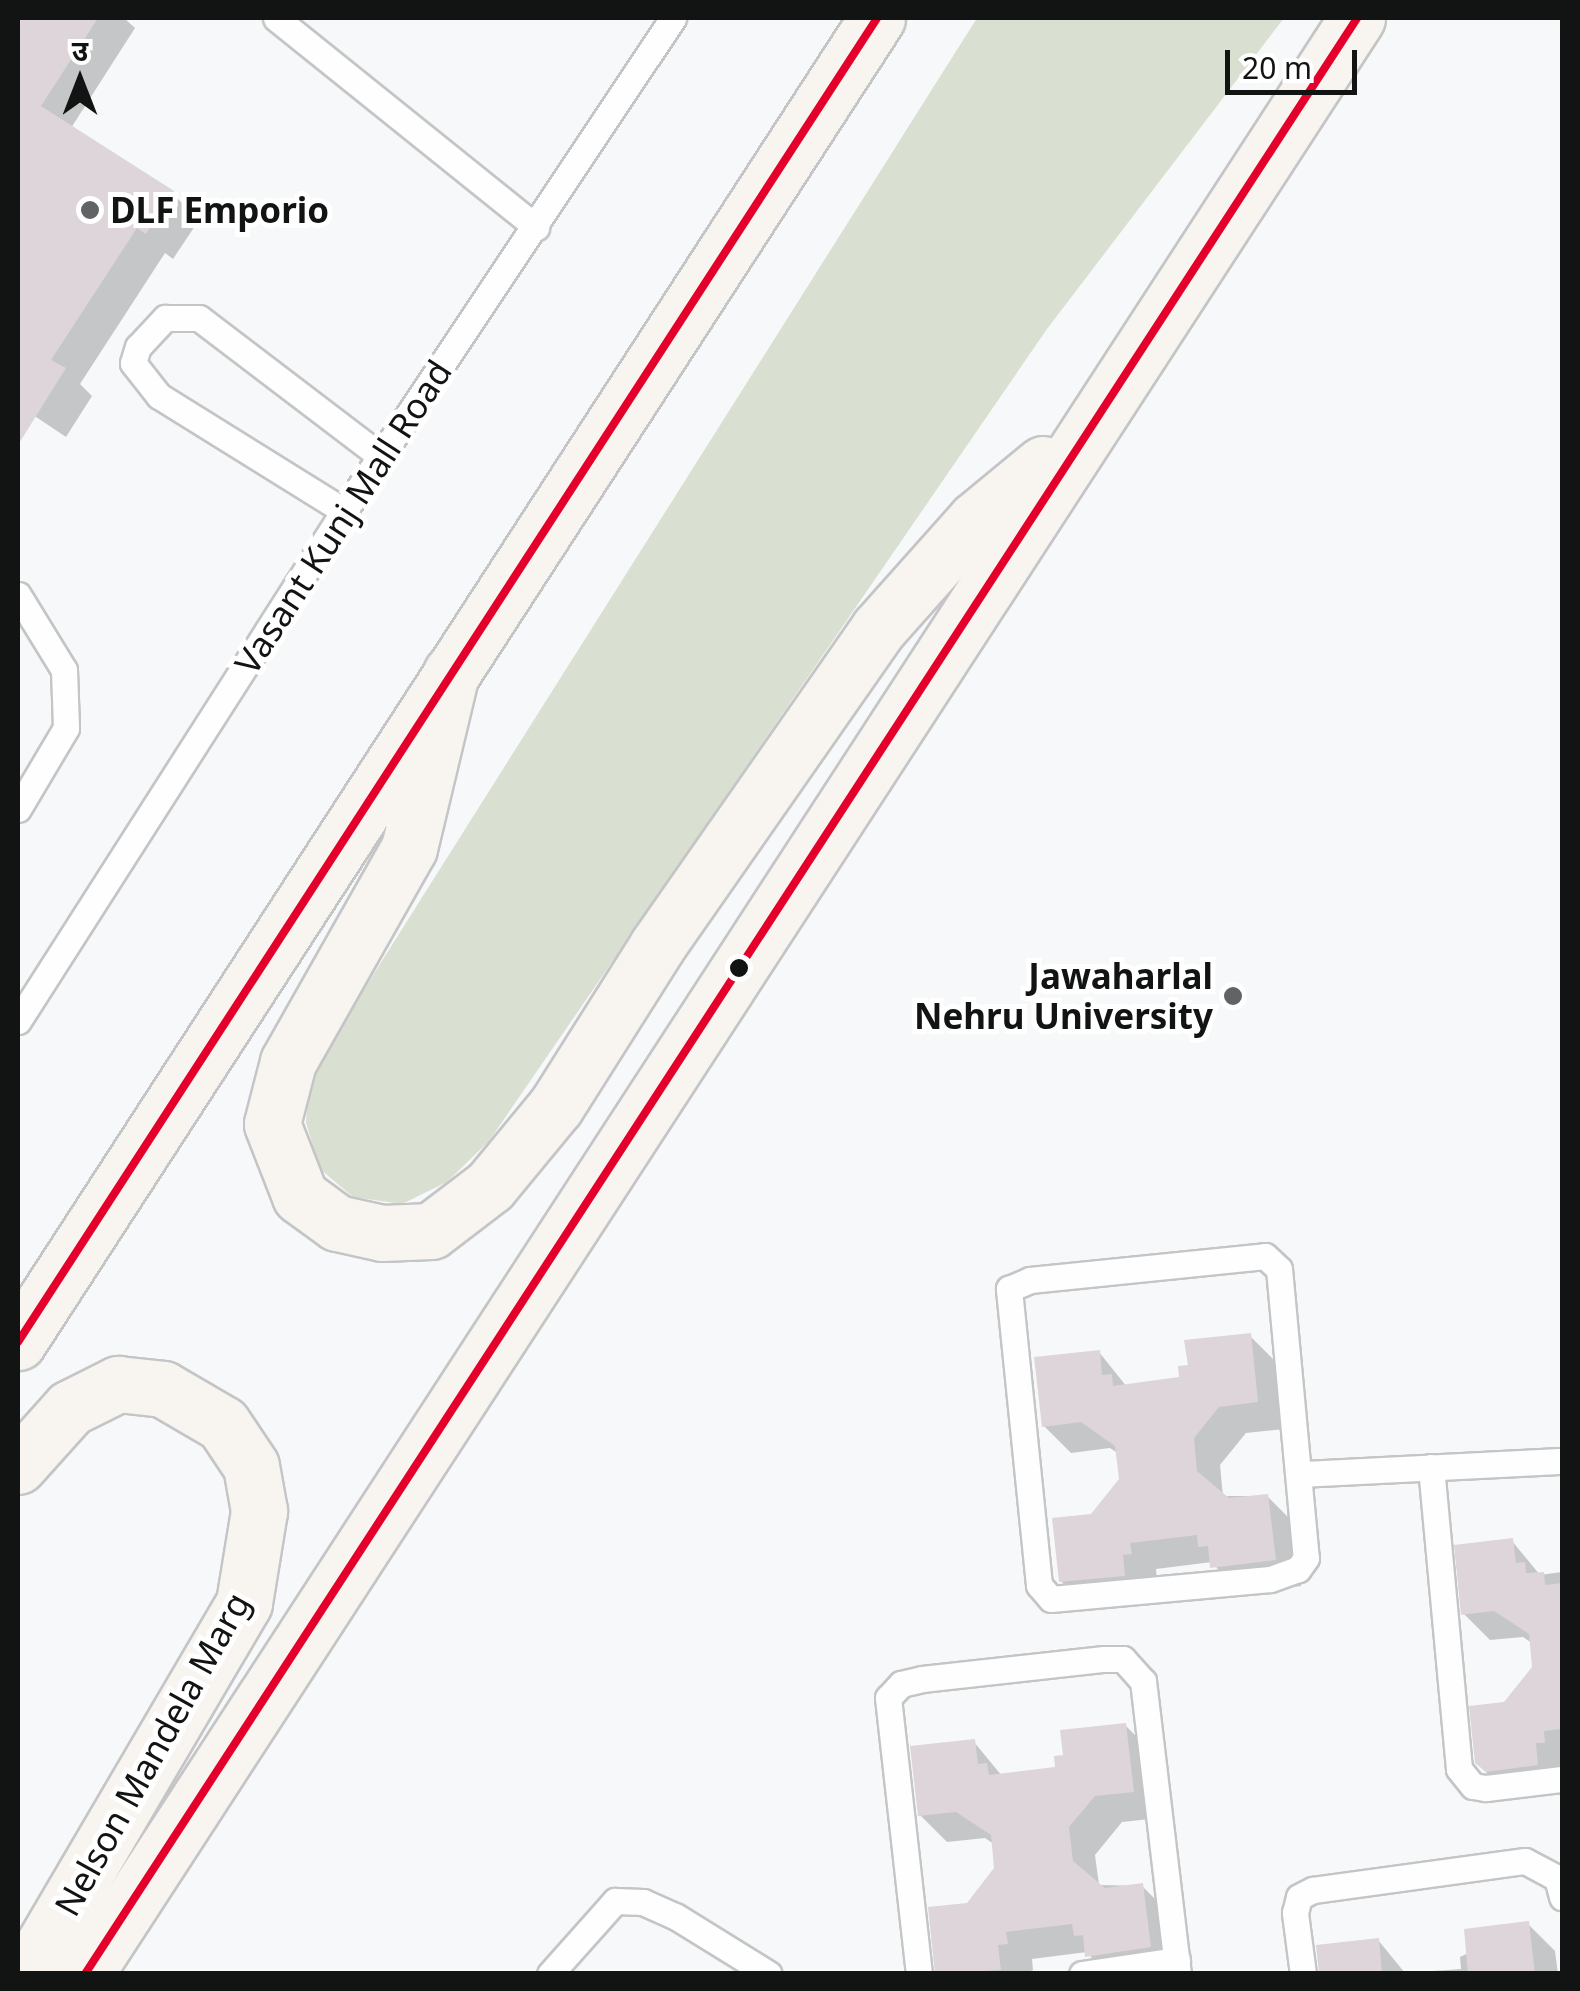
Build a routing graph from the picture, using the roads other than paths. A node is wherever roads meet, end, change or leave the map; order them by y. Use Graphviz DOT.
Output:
graph roads {
  1 [pos="276,18"];
  2 [pos="673,18"];
  3 [pos="877,18"];
  4 [pos="1357,18"];
  5 [pos="536,227"];
  6 [pos="1084,431"];
  7 [pos="380,456"];
  8 [pos="344,511"];
  9 [pos="18,595"];
  10 [pos="451,673"];
  11 [pos="18,809"];
  12 [pos="22,1002"];
  13 [pos="18,1342"];
  14 [pos="1562,1460"];
  15 [pos="18,1466"];
  16 [pos="1431,1467"];
  17 [pos="1302,1474"];
  18 [pos="1562,1780"];
  19 [pos="1562,1897"];
  20 [pos="1177,1967"];
  21 [pos="26,1974"];
  22 [pos="85,1974"];
  23 [pos="550,1974"];
  24 [pos="769,1974"];
  25 [pos="919,1974"];
  26 [pos="1082,1974"];
  27 [pos="1303,1974"];
  1 -- 5 [label="lane"];
  2 -- 5 [label="lane, Vasant Kunj Mall Road"];
  3 -- 10 [label="main road"];
  4 -- 6 [label="main road, Nelson Mandela Marg"];
  5 -- 7 [label="lane, Vasant Kunj Mall Road"];
  6 -- 10 [label="main road"];
  6 -- 22 [label="main road, Nelson Mandela Marg"];
  7 -- 8 [label="lane, Vasant Kunj Mall Road"];
  7 -- 8 [label="lane"];
  8 -- 12 [label="lane, Vasant Kunj Mall Road"];
  9 -- 11 [label="lane"];
  10 -- 13 [label="main road"];
  14 -- 16 [label="lane"];
  15 -- 21 [label="main road, Nelson Mandela Marg"];
  16 -- 17 [label="lane"];
  16 -- 18 [label="lane"];
  17 -- 17 [label="lane"];
  19 -- 27 [label="lane"];
  20 -- 25 [label="lane"];
  20 -- 26 [label="lane"];
  23 -- 24 [label="lane"];
}
